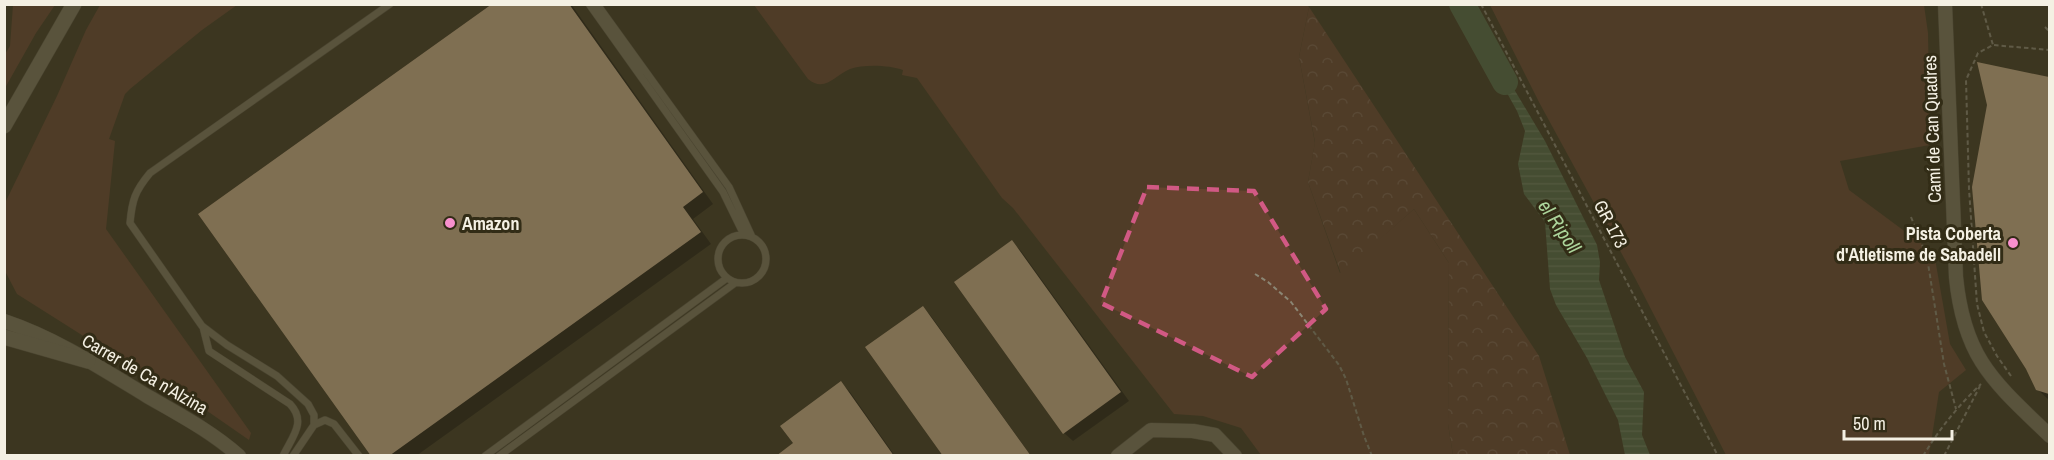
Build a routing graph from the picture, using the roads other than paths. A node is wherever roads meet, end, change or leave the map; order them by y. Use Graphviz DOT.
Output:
graph roads {
  1 [pos="74,4"];
  2 [pos="390,4"];
  3 [pos="589,4"];
  4 [pos="597,4"];
  5 [pos="1945,4"];
  6 [pos="4,126"];
  7 [pos="748,236"];
  8 [pos="727,278"];
  9 [pos="735,283"];
  10 [pos="4,310"];
  11 [pos="4,321"];
  12 [pos="202,326"];
  13 [pos="30,330"];
  14 [pos="4,337"];
  15 [pos="88,361"];
  16 [pos="314,425"];
  17 [pos="2049,436"];
  18 [pos="239,456"];
  19 [pos="283,456"];
  20 [pos="293,456"];
  21 [pos="359,456"];
  22 [pos="485,456"];
  23 [pos="499,456"];
  24 [pos="1118,456"];
  25 [pos="1235,456"];
  1 -- 6 [label="main road"];
  2 -- 12 [label="lane"];
  3 -- 7 [label="lane"];
  4 -- 7 [label="lane"];
  5 -- 17 [label="street, Camí de Can Quadres"];
  7 -- 8 [label="lane"];
  7 -- 9 [label="lane"];
  8 -- 9 [label="lane"];
  8 -- 22 [label="lane"];
  9 -- 23 [label="lane"];
  10 -- 13 [label="street, Carrer de Ca n'Alzina"];
  11 -- 13 [label="street, Carrer de Ca n'Alzina"];
  12 -- 16 [label="lane"];
  12 -- 19 [label="lane"];
  13 -- 15 [label="street, Carrer de Ca n'Alzina"];
  14 -- 15 [label="main road"];
  15 -- 18 [label="street, Carrer de Ca n'Alzina"];
  16 -- 20 [label="lane"];
  16 -- 21 [label="lane"];
  24 -- 25 [label="street"];
}
